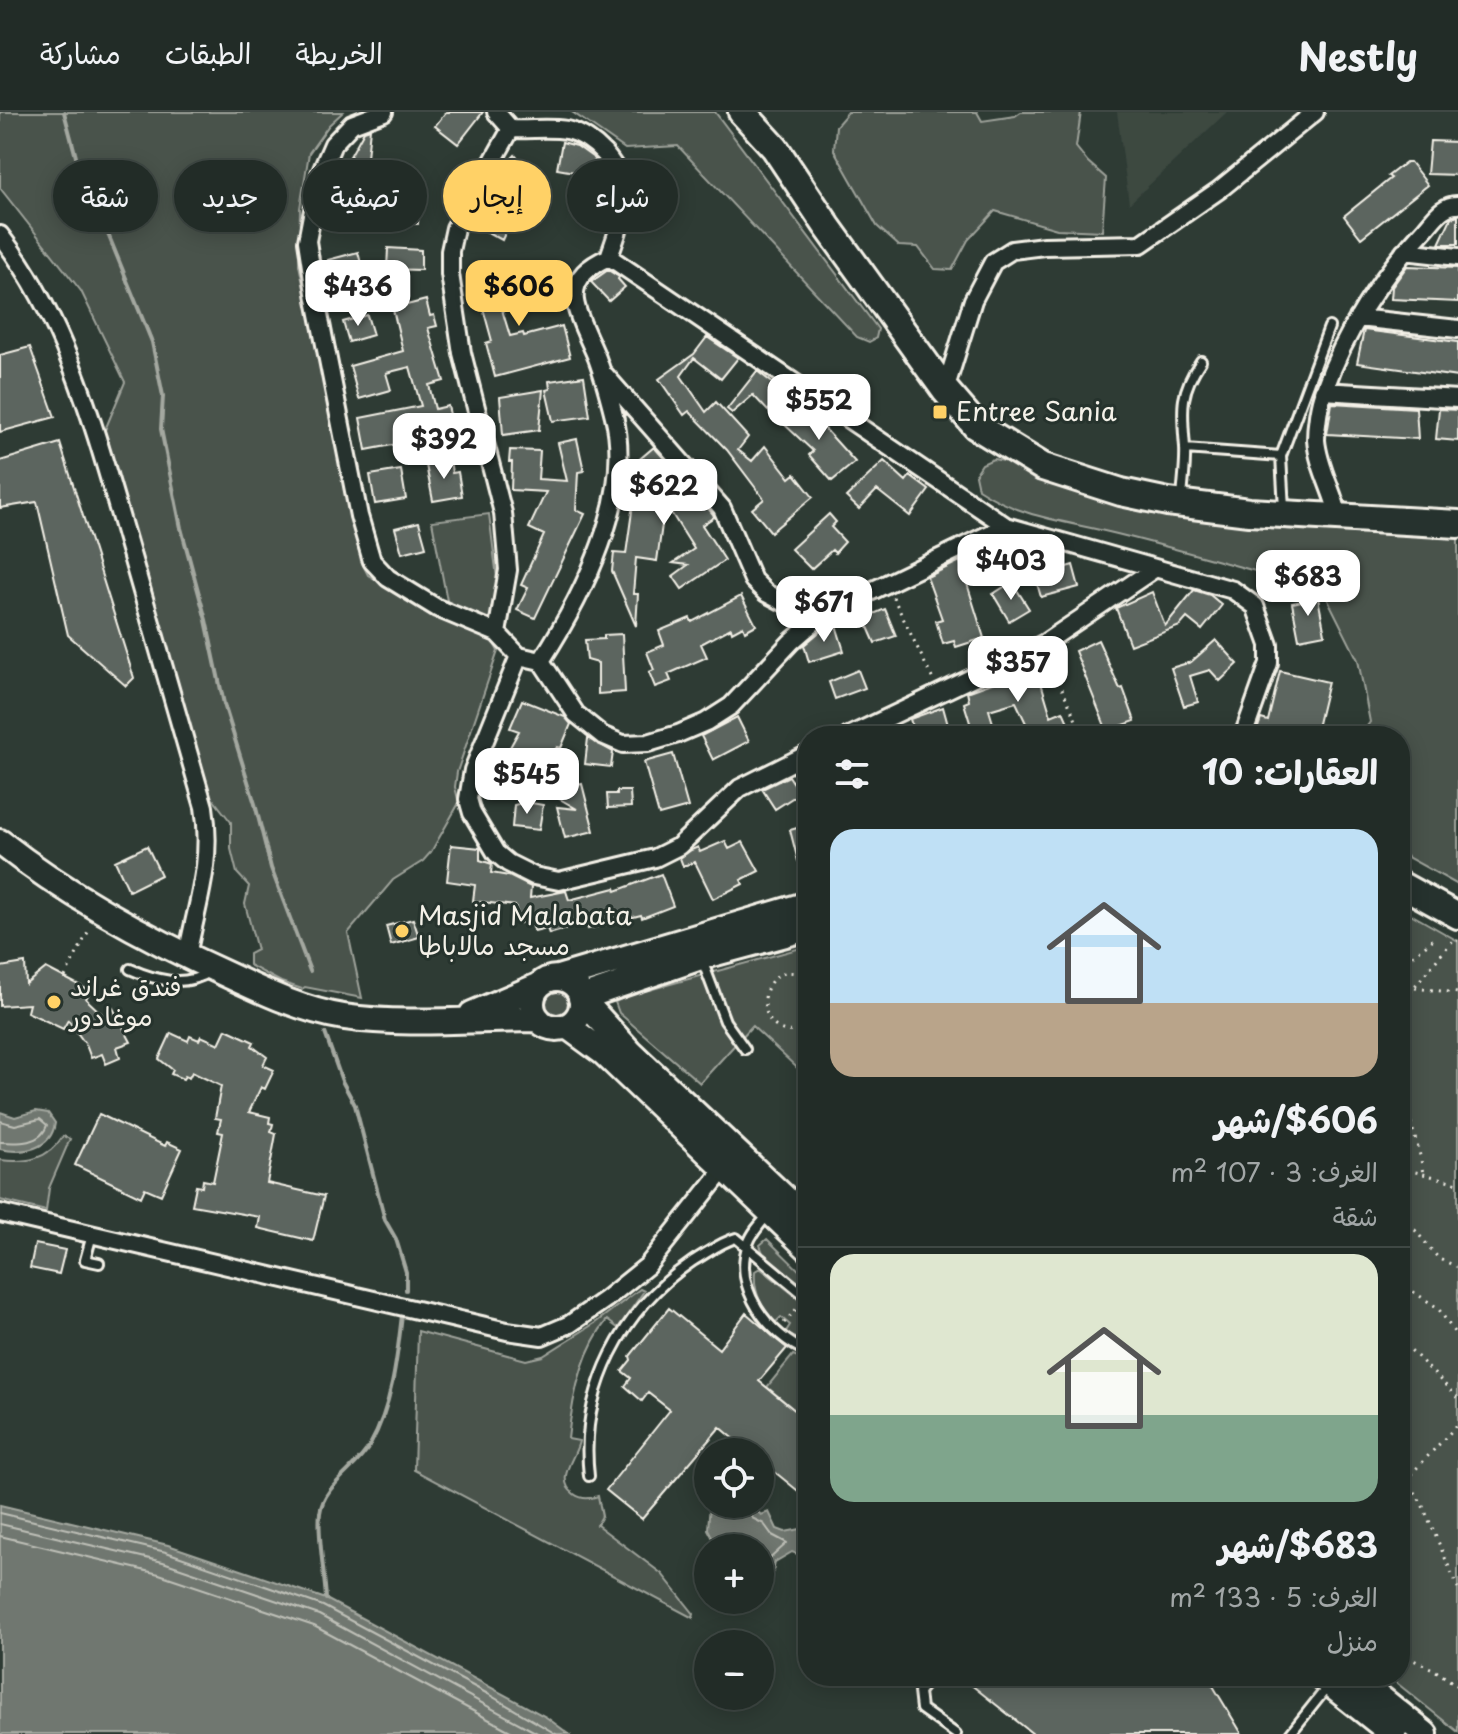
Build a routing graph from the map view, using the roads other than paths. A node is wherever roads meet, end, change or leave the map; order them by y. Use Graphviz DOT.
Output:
graph roads {
  1 [pos="384,112"];
  2 [pos="496,112"];
  3 [pos="742,112"];
  4 [pos="1315,112"];
  5 [pos="511,129"];
  6 [pos="1458,205"];
  7 [pos="0,235"];
  8 [pos="1404,251"];
  9 [pos="609,257"];
  10 [pos="1458,257"];
  11 [pos="1358,318"];
  12 [pos="1329,327"];
  13 [pos="1458,329"];
  14 [pos="1201,361"];
  15 [pos="603,373"];
  16 [pos="945,390"];
  17 [pos="1323,391"];
  18 [pos="1458,399"];
  19 [pos="1185,449"];
  20 [pos="1281,456"];
  21 [pos="1182,504"];
  22 [pos="1285,514"];
  23 [pos="1339,517"];
  24 [pos="1458,524"];
  25 [pos="1006,526"];
  26 [pos="1154,569"];
  27 [pos="822,615"];
  28 [pos="497,633"];
  29 [pos="519,656"];
  30 [pos="541,661"];
  31 [pos="871,726"];
  32 [pos="1247,726"];
  33 [pos="798,759"];
  34 [pos="0,842"];
  35 [pos="1410,890"];
  36 [pos="798,907"];
  37 [pos="1458,916"];
  38 [pos="798,931"];
  39 [pos="187,956"];
  40 [pos="701,957"];
  41 [pos="130,969"];
  42 [pos="214,969"];
  43 [pos="548,982"];
  44 [pos="581,998"];
  45 [pos="459,1019"];
  46 [pos="538,1019"];
  47 [pos="567,1026"];
  48 [pos="745,1049"];
  49 [pos="724,1169"];
  50 [pos="798,1211"];
  51 [pos="770,1212"];
  52 [pos="0,1213"];
  53 [pos="92,1235"];
  54 [pos="798,1239"];
  55 [pos="747,1245"];
  56 [pos="99,1263"];
  57 [pos="798,1293"];
  58 [pos="798,1346"];
  59 [pos="589,1476"];
  60 [pos="924,1686"];
  61 [pos="1328,1686"];
  62 [pos="1342,1686"];
  63 [pos="1346,1686"];
  64 [pos="956,1734"];
  65 [pos="1290,1734"];
  66 [pos="1393,1734"];
  67 [pos="1425,1734"];
  1 -- 28 [label="street"];
  2 -- 5 [label="street"];
  3 -- 16 [label="main road"];
  4 -- 16 [label="street"];
  5 -- 9 [label="street"];
  5 -- 28 [label="street"];
  6 -- 8 [label="street"];
  7 -- 39 [label="street"];
  8 -- 10 [label="street"];
  8 -- 11 [label="street"];
  9 -- 15 [label="street"];
  9 -- 25 [label="street"];
  11 -- 13 [label="street"];
  11 -- 17 [label="street"];
  12 -- 20 [label="lane"];
  14 -- 19 [label="lane"];
  15 -- 27 [label="street"];
  15 -- 30 [label="street"];
  16 -- 21 [label="main road"];
  17 -- 18 [label="street"];
  17 -- 23 [label="street"];
  19 -- 20 [label="lane"];
  19 -- 21 [label="lane"];
  20 -- 22 [label="lane"];
  21 -- 22 [label="main road"];
  22 -- 23 [label="main road"];
  23 -- 24 [label="main road"];
  25 -- 26 [label="street"];
  25 -- 27 [label="street"];
  26 -- 31 [label="street"];
  26 -- 32 [label="street"];
  27 -- 30 [label="street"];
  28 -- 29 [label="street"];
  29 -- 30 [label="street"];
  29 -- 33 [label="street"];
  34 -- 39 [label="main road"];
  35 -- 37 [label="main road"];
  36 -- 43 [label="main road"];
  38 -- 40 [label="main road"];
  39 -- 42 [label="main road"];
  40 -- 44 [label="main road"];
  40 -- 48 [label="lane"];
  41 -- 42 [label="lane"];
  42 -- 45 [label="main road"];
  43 -- 44 [label="main road"];
  43 -- 45 [label="main road"];
  43 -- 46 [label="main road"];
  44 -- 47 [label="main road"];
  44 -- 50 [label="main road"];
  45 -- 46 [label="main road"];
  46 -- 47 [label="main road"];
  47 -- 49 [label="main road"];
  49 -- 51 [label="main road"];
  49 -- 53 [label="street"];
  51 -- 54 [label="main road"];
  51 -- 55 [label="lane"];
  52 -- 53 [label="street"];
  53 -- 56 [label="lane"];
  55 -- 57 [label="lane"];
  55 -- 58 [label="lane"];
  55 -- 59 [label="lane"];
  60 -- 64 [label="lane"];
  61 -- 65 [label="lane"];
  62 -- 66 [label="main road"];
  63 -- 67 [label="main road"];
}
